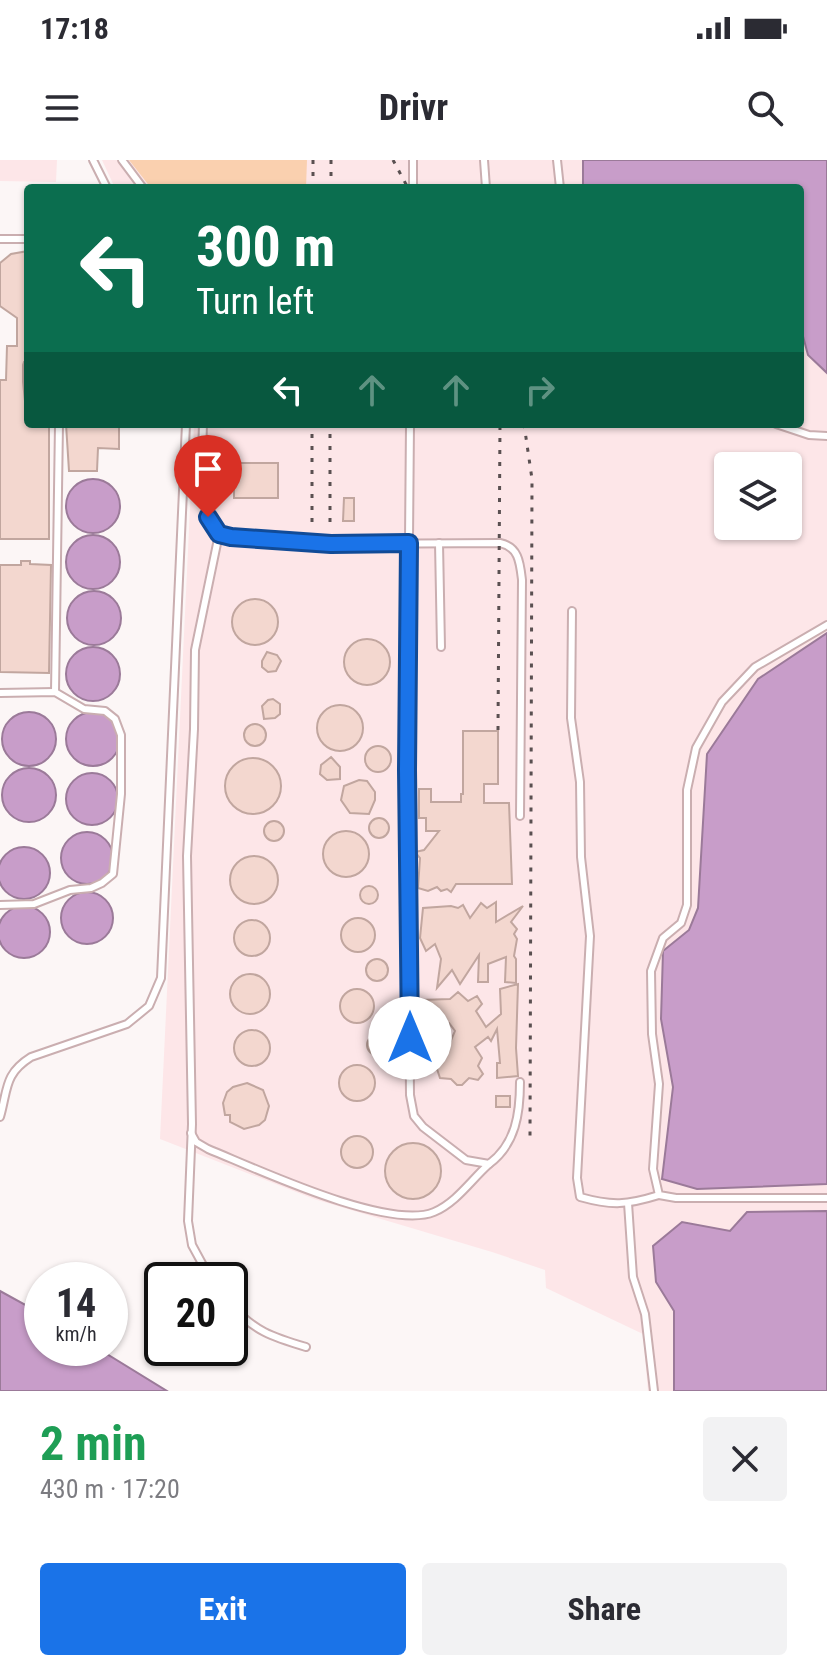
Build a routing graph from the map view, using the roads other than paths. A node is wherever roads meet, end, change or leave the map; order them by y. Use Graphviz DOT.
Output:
graph roads {
  1 [pos="93,160"];
  2 [pos="122,160"];
  3 [pos="413,160"];
  4 [pos="484,160"];
  5 [pos="557,160"];
  6 [pos="105,184"];
  7 [pos="140,184"];
  8 [pos="413,184"];
  9 [pos="486,184"];
  10 [pos="560,184"];
  11 [pos="0,239"];
  12 [pos="24,239"];
  13 [pos="59,428"];
  14 [pos="186,428"];
  15 [pos="203,428"];
  16 [pos="410,428"];
  17 [pos="788,428"];
  18 [pos="827,436"];
  19 [pos="219,534"];
  20 [pos="409,543"];
  21 [pos="439,543"];
  22 [pos="572,611"];
  23 [pos="827,625"];
  24 [pos="441,647"];
  25 [pos="55,692"];
  26 [pos="0,693"];
  27 [pos="520,816"];
  28 [pos="0,905"];
  29 [pos="520,1082"];
  30 [pos="0,1117"];
  31 [pos="191,1133"];
  32 [pos="489,1164"];
  33 [pos="659,1195"];
  34 [pos="827,1198"];
  35 [pos="628,1203"];
  36 [pos="201,1262"];
  37 [pos="248,1324"];
  38 [pos="306,1347"];
  39 [pos="654,1391"];
  1 -- 6 [label="lane"];
  2 -- 7 [label="lane"];
  3 -- 8 [label="lane"];
  4 -- 9 [label="lane"];
  5 -- 10 [label="lane"];
  11 -- 12 [label="lane"];
  13 -- 25 [label="lane"];
  14 -- 30 [label="lane"];
  15 -- 19 [label="lane"];
  16 -- 20 [label="lane"];
  17 -- 18 [label="lane"];
  19 -- 20 [label="lane"];
  19 -- 31 [label="lane"];
  20 -- 21 [label="lane"];
  20 -- 32 [label="lane"];
  21 -- 24 [label="lane"];
  21 -- 27 [label="lane"];
  22 -- 35 [label="lane"];
  23 -- 33 [label="lane"];
  25 -- 26 [label="lane"];
  25 -- 28 [label="lane"];
  29 -- 32 [label="lane"];
  31 -- 32 [label="lane"];
  31 -- 36 [label="lane"];
  33 -- 34 [label="lane"];
  33 -- 35 [label="lane"];
  35 -- 39 [label="lane"];
  37 -- 38 [label="lane"];
}
